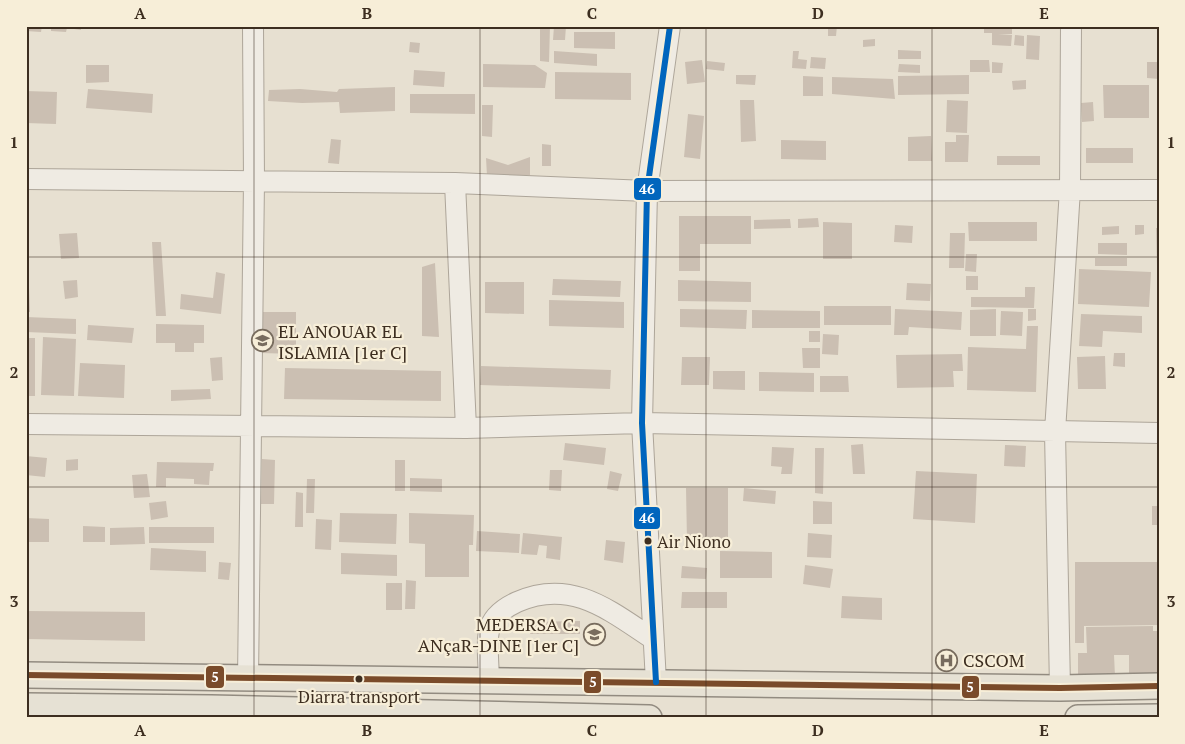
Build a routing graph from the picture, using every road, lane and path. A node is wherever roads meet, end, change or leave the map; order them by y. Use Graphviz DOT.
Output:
graph roads {
  1 [pos="253,26"];
  2 [pos="670,26"];
  3 [pos="1071,26"];
  4 [pos="26,179"];
  5 [pos="254,181"];
  6 [pos="455,183"];
  7 [pos="1070,189"];
  8 [pos="647,190"];
  9 [pos="1159,190"];
  10 [pos="642,423"];
  11 [pos="26,424"];
  12 [pos="250,426"];
  13 [pos="466,428"];
  14 [pos="1055,432"];
  15 [pos="1159,433"];
  16 [pos="653,639"];
  17 [pos="26,675"];
  18 [pos="248,679"];
  19 [pos="489,681"];
  20 [pos="656,682"];
  21 [pos="1159,686"];
  22 [pos="1060,688"];
  23 [pos="26,706"];
  24 [pos="211,713"];
  25 [pos="1159,717"];
  26 [pos="648,718"];
  27 [pos="1078,718"];
  1 -- 5 [label="street"];
  2 -- 8 [label="street"];
  3 -- 7 [label="street"];
  4 -- 5 [label="street"];
  5 -- 6 [label="street"];
  5 -- 12 [label="street"];
  6 -- 8 [label="street"];
  6 -- 13 [label="street"];
  7 -- 8 [label="street"];
  7 -- 9 [label="street"];
  7 -- 14 [label="street"];
  8 -- 10 [label="street"];
  10 -- 13 [label="street"];
  10 -- 14 [label="street"];
  10 -- 16 [label="street"];
  11 -- 12 [label="street"];
  12 -- 13 [label="street"];
  12 -- 18 [label="street"];
  14 -- 15 [label="street"];
  14 -- 22 [label="street"];
  16 -- 19 [label="street"];
  16 -- 20 [label="street"];
  17 -- 18 [label="main road"];
  18 -- 19 [label="main road"];
  19 -- 20 [label="main road"];
  20 -- 22 [label="main road"];
  21 -- 22 [label="main road"];
  23 -- 24 [label="main road"];
  24 -- 26 [label="main road"];
  25 -- 27 [label="main road"];
}
